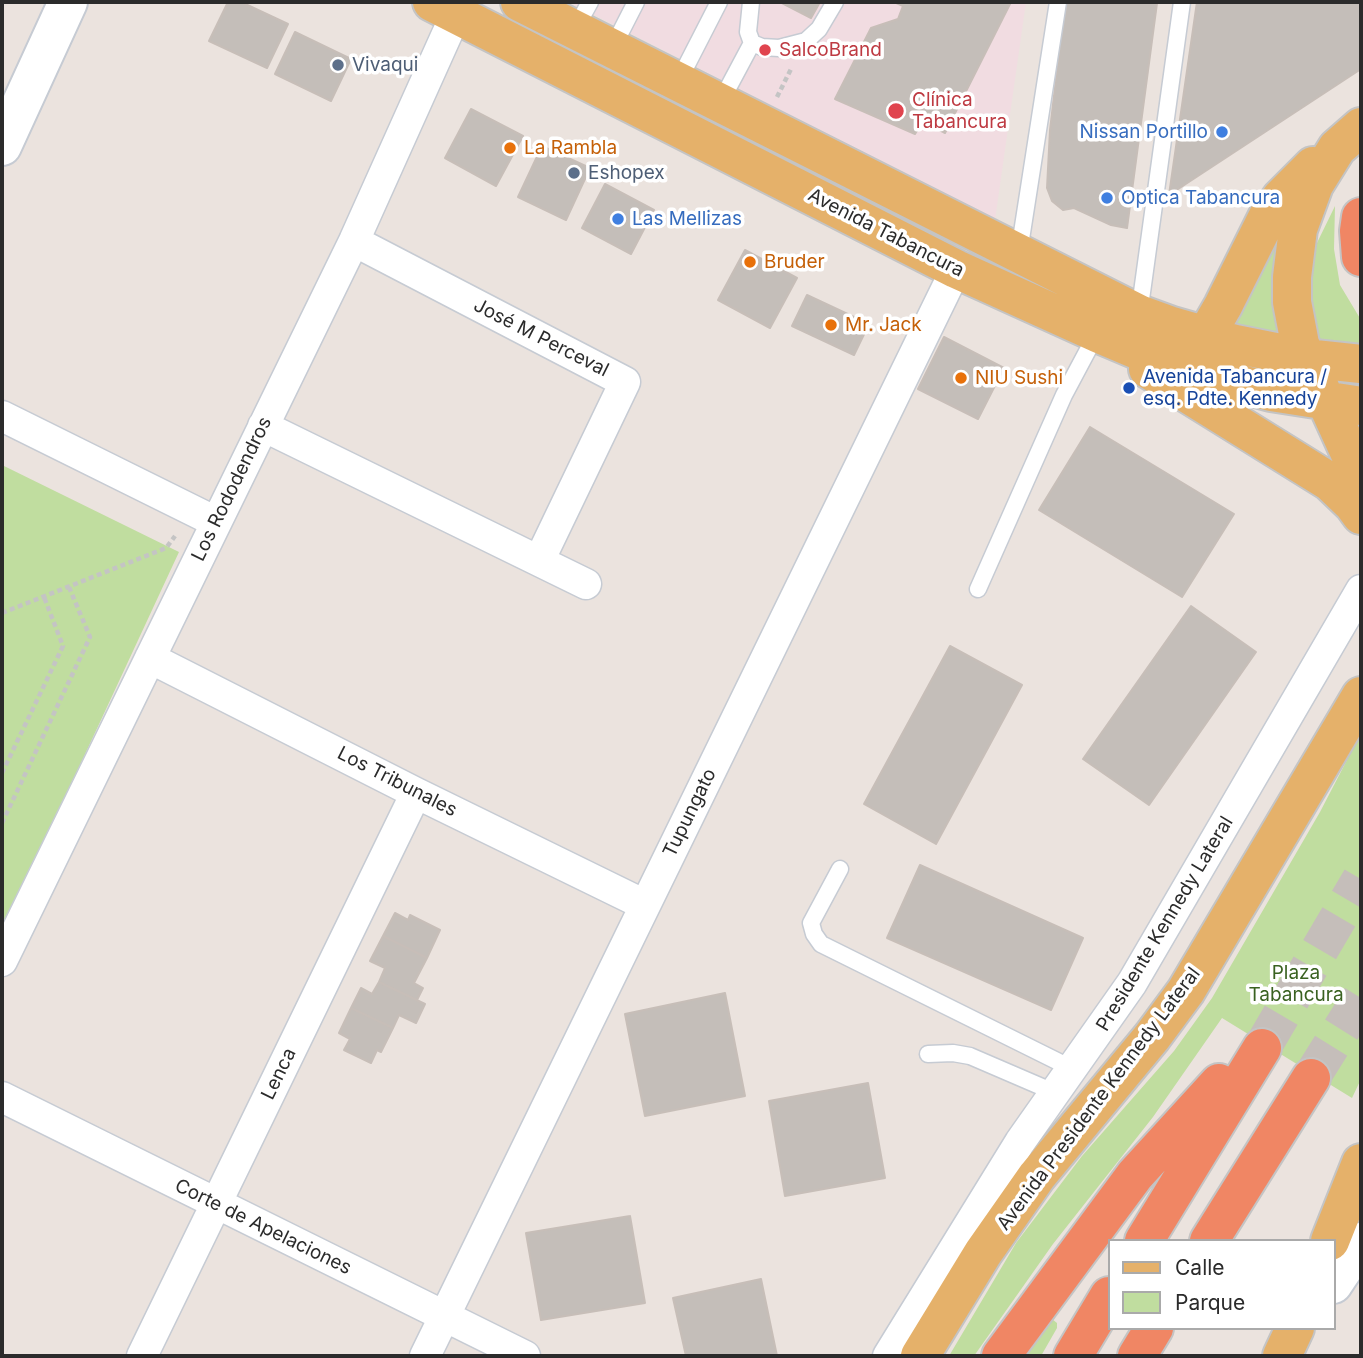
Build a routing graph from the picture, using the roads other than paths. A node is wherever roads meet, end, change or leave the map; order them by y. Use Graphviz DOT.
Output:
graph roads {
  1 [pos="68,2"];
  2 [pos="520,2"];
  3 [pos="636,2"];
  4 [pos="719,2"];
  5 [pos="751,2"];
  6 [pos="835,2"];
  7 [pos="1058,2"];
  8 [pos="1182,2"];
  9 [pos="444,8"];
  10 [pos="582,15"];
  11 [pos="752,43"];
  12 [pos="612,49"];
  13 [pos="574,74"];
  14 [pos="678,82"];
  15 [pos="720,103"];
  16 [pos="1349,138"];
  17 [pos="2,146"];
  18 [pos="1361,217"];
  19 [pos="354,241"];
  20 [pos="1019,254"];
  21 [pos="1361,257"];
  22 [pos="956,269"];
  23 [pos="1139,314"];
  24 [pos="1102,336"];
  25 [pos="1205,337"];
  26 [pos="1304,358"];
  27 [pos="1361,364"];
  28 [pos="1344,404"];
  29 [pos="2,416"];
  30 [pos="263,426"];
  31 [pos="1361,478"];
  32 [pos="1361,515"];
  33 [pos="204,516"];
  34 [pos="539,561"];
  35 [pos="586,584"];
  36 [pos="978,589"];
  37 [pos="1361,590"];
  38 [pos="150,658"];
  39 [pos="1361,696"];
  40 [pos="416,793"];
  41 [pos="840,869"];
  42 [pos="645,905"];
  43 [pos="2,961"];
  44 [pos="1262,1048"];
  45 [pos="928,1054"];
  46 [pos="1311,1078"];
  47 [pos="1064,1081"];
  48 [pos="1219,1083"];
  49 [pos="2,1097"];
  50 [pos="1361,1163"];
  51 [pos="216,1204"];
  52 [pos="1145,1239"];
  53 [pos="1210,1239"];
  54 [pos="1330,1239"];
  55 [pos="1361,1242"];
  56 [pos="1335,1281"];
  57 [pos="1108,1298"];
  58 [pos="444,1315"];
  59 [pos="1153,1330"];
  60 [pos="142,1356"];
  61 [pos="425,1356"];
  62 [pos="525,1356"];
  63 [pos="888,1356"];
  64 [pos="920,1356"];
  65 [pos="1000,1356"];
  66 [pos="1073,1356"];
  67 [pos="1137,1356"];
  1 -- 17 [label="street"];
  2 -- 10 [label="main road, Avenida Tabancura"];
  3 -- 12 [label="lane"];
  4 -- 14 [label="lane"];
  5 -- 11 [label="lane"];
  6 -- 11 [label="lane"];
  7 -- 20 [label="lane"];
  8 -- 23 [label="lane"];
  9 -- 13 [label="main road, Avenida Tabancura"];
  9 -- 19 [label="street, Los Rododendros"];
  10 -- 12 [label="main road, Avenida Tabancura"];
  11 -- 15 [label="lane"];
  12 -- 14 [label="main road, Avenida Tabancura"];
  13 -- 15 [label="main road"];
  13 -- 22 [label="main road, Avenida Tabancura"];
  14 -- 15 [label="main road, Avenida Tabancura"];
  15 -- 20 [label="main road, Avenida Tabancura"];
  16 -- 25 [label="main road"];
  16 -- 26 [label="main road"];
  18 -- 21 [label="highway"];
  19 -- 30 [label="street, Los Rododendros"];
  19 -- 34 [label="street, José M Perceval"];
  20 -- 23 [label="main road, Avenida Tabancura"];
  22 -- 24 [label="main road, Avenida Tabancura"];
  22 -- 42 [label="street, Tupungato"];
  23 -- 25 [label="main road, Avenida Tabancura"];
  24 -- 28 [label="main road, Avenida Tabancura"];
  24 -- 32 [label="main road"];
  24 -- 36 [label="lane"];
  25 -- 26 [label="main road, Avenida Tabancura"];
  26 -- 27 [label="main road, Avenida Tabancura"];
  26 -- 28 [label="main road"];
  28 -- 31 [label="main road"];
  29 -- 33 [label="street"];
  30 -- 33 [label="street, Los Rododendros"];
  30 -- 34 [label="street"];
  33 -- 38 [label="street, Los Rododendros"];
  34 -- 35 [label="street"];
  37 -- 47 [label="street, Presidente Kennedy Lateral"];
  38 -- 40 [label="street, Los Tribunales"];
  38 -- 43 [label="street, Los Rododendros"];
  39 -- 64 [label="main road, Avenida Presidente Kennedy Lateral"];
  40 -- 42 [label="street, Los Tribunales"];
  40 -- 51 [label="street, Lenca"];
  41 -- 47 [label="lane"];
  42 -- 58 [label="street, Tupungato"];
  44 -- 52 [label="highway"];
  45 -- 47 [label="lane"];
  46 -- 53 [label="highway"];
  47 -- 63 [label="street, Presidente Kennedy Lateral"];
  48 -- 65 [label="highway"];
  49 -- 51 [label="street, Corte de Apelaciones"];
  50 -- 54 [label="main road"];
  51 -- 58 [label="street, Corte de Apelaciones"];
  51 -- 60 [label="street, Lenca"];
  55 -- 56 [label="street"];
  57 -- 66 [label="highway"];
  58 -- 61 [label="street, Tupungato"];
  58 -- 62 [label="street, Corte de Apelaciones"];
  59 -- 67 [label="highway"];
}
